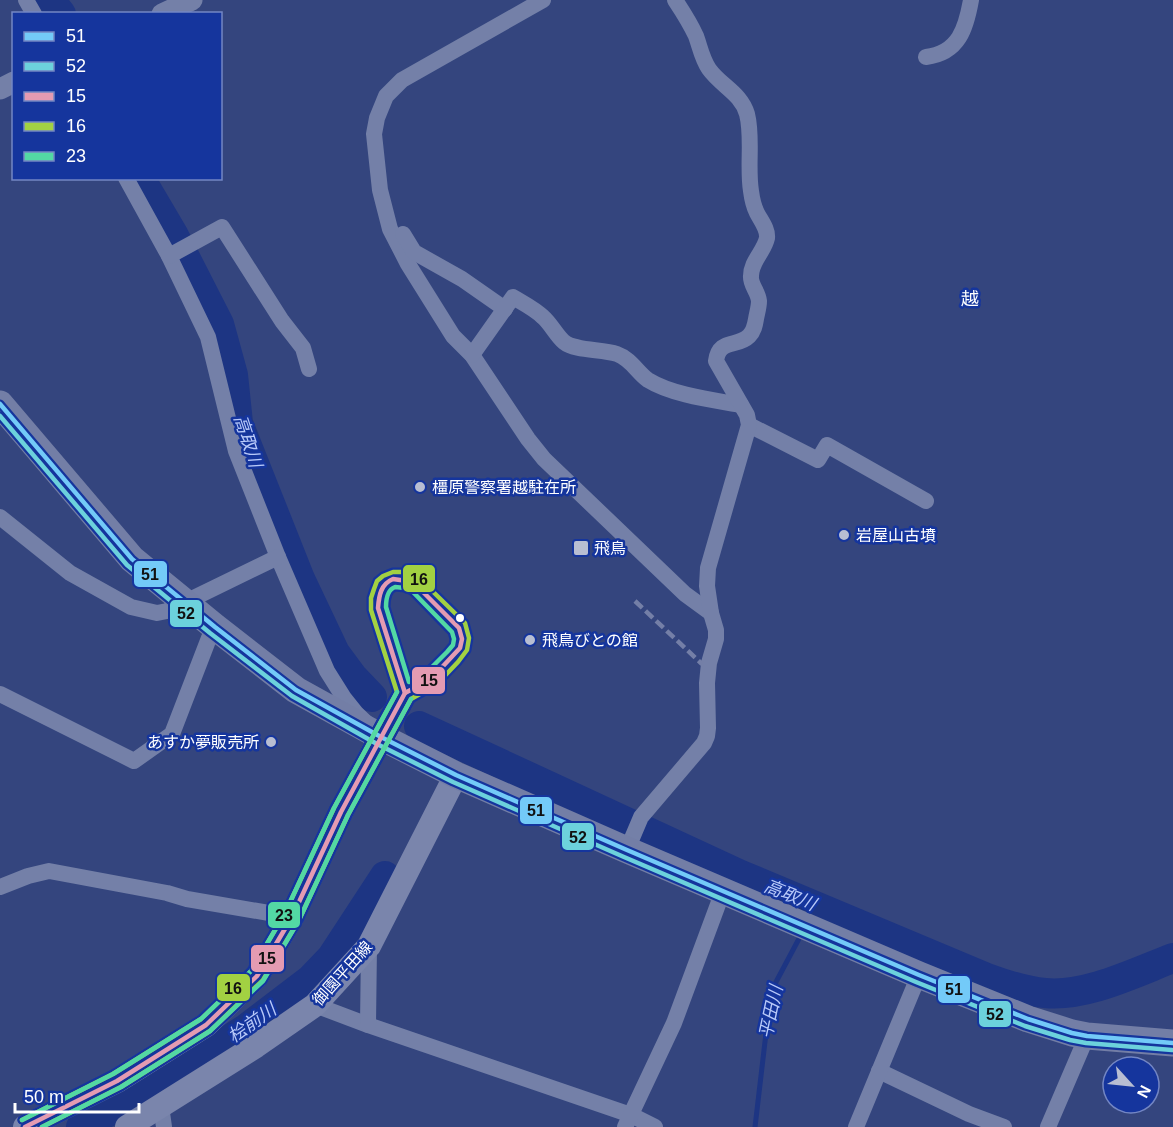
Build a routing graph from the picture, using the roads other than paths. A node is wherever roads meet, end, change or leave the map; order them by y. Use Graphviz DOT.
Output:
graph roads {
  1 [pos="192,0"];
  2 [pos="543,0"];
  3 [pos="675,0"];
  4 [pos="971,0"];
  5 [pos="166,12"];
  6 [pos="926,57"];
  7 [pos="127,180"];
  8 [pos="390,230"];
  9 [pos="177,252"];
  10 [pos="505,309"];
  11 [pos="472,355"];
  12 [pos="309,369"];
  13 [pos="0,404"];
  14 [pos="741,405"];
  15 [pos="749,425"];
  16 [pos="926,501"];
  17 [pos="0,517"];
  18 [pos="278,558"];
  19 [pos="185,603"];
  20 [pos="711,613"];
  21 [pos="215,627"];
  22 [pos="405,693"];
  23 [pos="0,694"];
  24 [pos="381,737"];
  25 [pos="456,776"];
  26 [pos="627,850"];
  27 [pos="0,887"];
  28 [pos="723,891"];
  29 [pos="292,917"];
  30 [pos="369,946"];
  31 [pos="919,975"];
  32 [pos="315,1005"];
  33 [pos="368,1025"];
  34 [pos="1087,1036"];
  35 [pos="1173,1043"];
  36 [pos="879,1071"];
  37 [pos="162,1117"];
  38 [pos="628,1121"];
  39 [pos="25,1127"];
  40 [pos="127,1127"];
  41 [pos="656,1127"];
  42 [pos="856,1127"];
  43 [pos="1004,1127"];
  44 [pos="1048,1127"];
  1 -- 5 [label="street"];
  2 -- 8 [label="street"];
  3 -- 14 [label="street"];
  4 -- 6 [label="street"];
  7 -- 9 [label="street"];
  8 -- 10 [label="street"];
  8 -- 11 [label="street"];
  9 -- 12 [label="street"];
  9 -- 18 [label="street"];
  10 -- 11 [label="street"];
  10 -- 14 [label="street"];
  11 -- 20 [label="street"];
  13 -- 19 [label="highway"];
  14 -- 15 [label="street"];
  15 -- 16 [label="street"];
  15 -- 20 [label="street"];
  17 -- 19 [label="street"];
  18 -- 19 [label="street"];
  18 -- 24 [label="street"];
  19 -- 21 [label="highway"];
  20 -- 26 [label="street"];
  21 -- 23 [label="street"];
  21 -- 24 [label="highway"];
  22 -- 22 [label="street"];
  22 -- 24 [label="street"];
  24 -- 25 [label="highway"];
  24 -- 29 [label="main road"];
  25 -- 26 [label="highway"];
  25 -- 30 [label="main road, 御園平田線"];
  26 -- 28 [label="highway"];
  27 -- 29 [label="street"];
  28 -- 31 [label="highway"];
  28 -- 38 [label="street"];
  29 -- 39 [label="main road"];
  30 -- 32 [label="main road, 御園平田線"];
  30 -- 33 [label="street"];
  31 -- 34 [label="highway"];
  31 -- 36 [label="street"];
  32 -- 33 [label="street"];
  32 -- 37 [label="main road, 御園平田線"];
  33 -- 38 [label="street"];
  34 -- 35 [label="highway"];
  34 -- 44 [label="street"];
  36 -- 42 [label="street"];
  36 -- 43 [label="street"];
  37 -- 40 [label="main road, 御園平田線"];
  38 -- 41 [label="street"];
}
